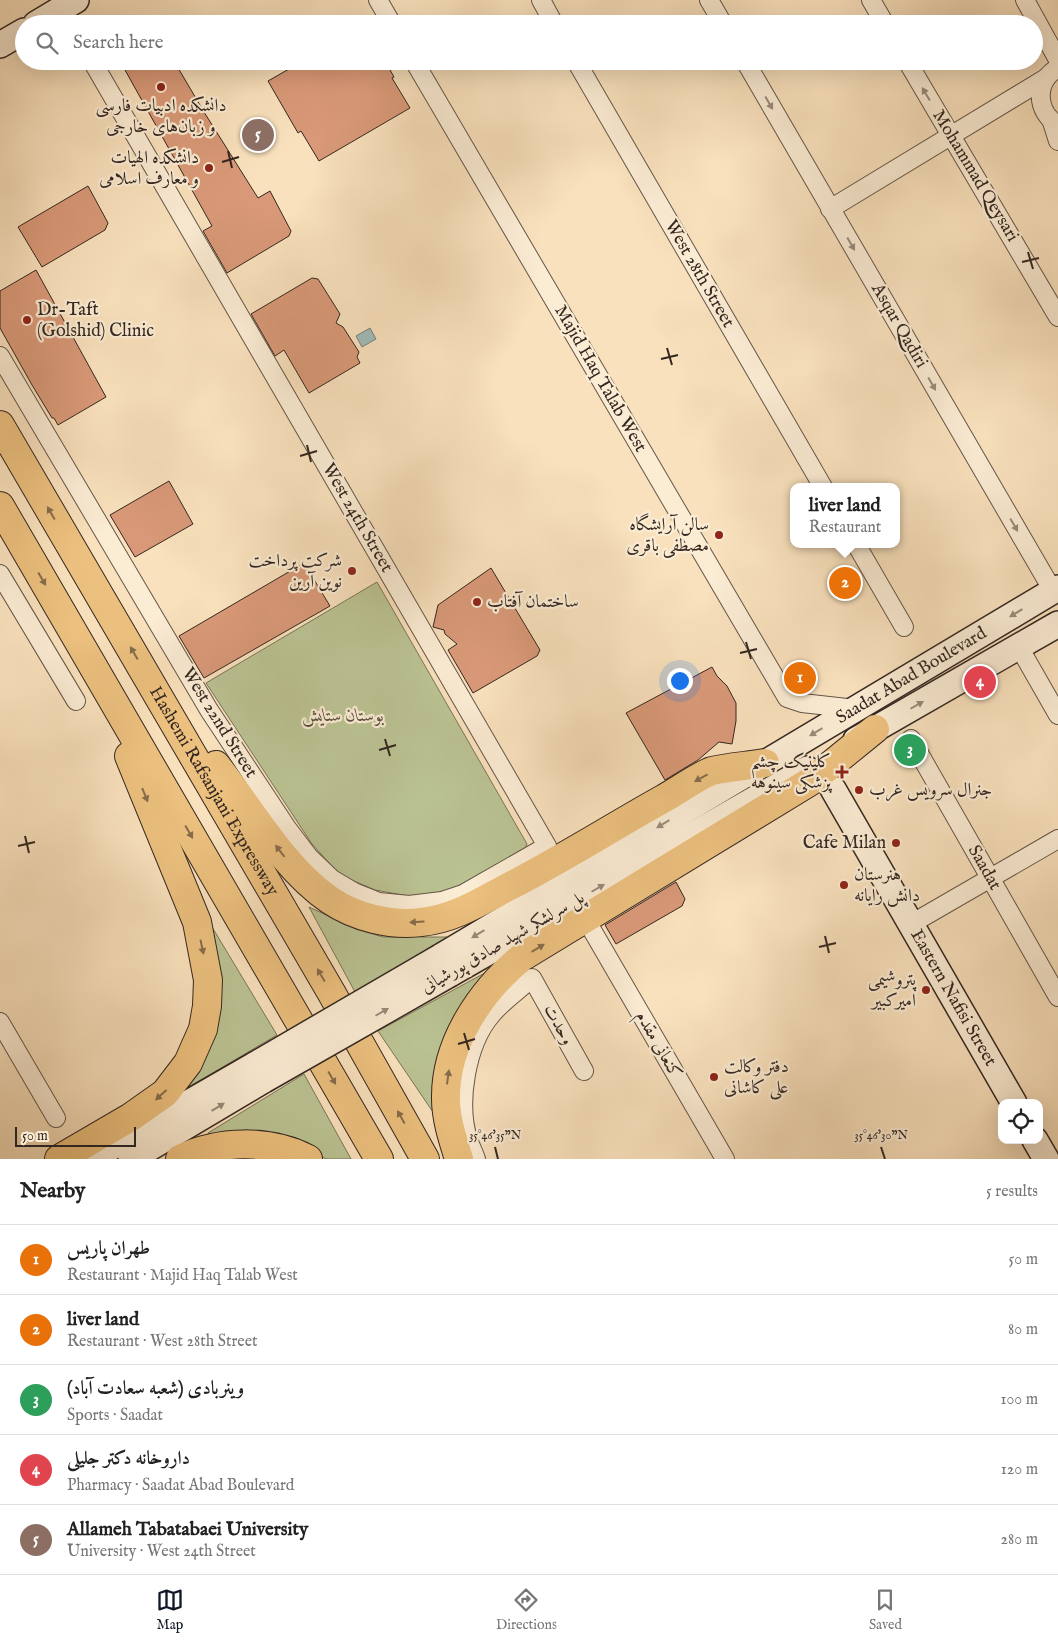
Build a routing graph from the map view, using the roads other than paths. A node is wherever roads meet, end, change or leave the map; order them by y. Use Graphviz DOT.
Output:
graph roads {
  1 [pos="378,0"];
  2 [pos="541,0"];
  3 [pos="709,0"];
  4 [pos="871,0"];
  5 [pos="1025,0"];
  6 [pos="66,8"];
  7 [pos="53,15"];
  8 [pos="387,15"];
  9 [pos="549,15"];
  10 [pos="718,15"];
  11 [pos="880,15"];
  12 [pos="1033,15"];
  13 [pos="1043,33"];
  14 [pos="15,36"];
  15 [pos="0,45"];
  16 [pos="1058,60"];
  17 [pos="97,70"];
  18 [pos="419,70"];
  19 [pos="581,70"];
  20 [pos="750,70"];
  21 [pos="912,70"];
  22 [pos="1052,73"];
  23 [pos="1055,124"];
  24 [pos="951,135"];
  25 [pos="1058,141"];
  26 [pos="830,209"];
  27 [pos="1058,317"];
  28 [pos="0,356"];
  29 [pos="0,426"];
  30 [pos="821,483"];
  31 [pos="0,506"];
  32 [pos="858,548"];
  33 [pos="0,574"];
  34 [pos="1055,590"];
  35 [pos="1058,624"];
  36 [pos="904,627"];
  37 [pos="1018,647"];
  38 [pos="94,669"];
  39 [pos="156,691"];
  40 [pos="76,701"];
  41 [pos="856,709"];
  42 [pos="1058,715"];
  43 [pos="875,730"];
  44 [pos="910,739"];
  45 [pos="765,763"];
  46 [pos="833,789"];
  47 [pos="1058,839"];
  48 [pos="547,846"];
  49 [pos="990,878"];
  50 [pos="911,924"];
  51 [pos="592,930"];
  52 [pos="445,965"];
  53 [pos="1058,997"];
  54 [pos="0,1022"];
  55 [pos="584,1071"];
  56 [pos="260,1072"];
  57 [pos="1012,1099"];
  58 [pos="56,1118"];
  59 [pos="1037,1144"];
  60 [pos="59,1159"];
  61 [pos="91,1159"];
  62 [pos="132,1159"];
  63 [pos="180,1159"];
  64 [pos="308,1159"];
  65 [pos="379,1159"];
  66 [pos="425,1159"];
  67 [pos="459,1159"];
  68 [pos="476,1159"];
  69 [pos="725,1159"];
  70 [pos="1046,1159"];
  1 -- 8 [label="street"];
  2 -- 9 [label="street"];
  3 -- 10 [label="street"];
  4 -- 11 [label="street"];
  5 -- 12 [label="street"];
  6 -- 7 [label="main road"];
  13 -- 16 [label="street"];
  14 -- 15 [label="main road"];
  17 -- 48 [label="street, West 24th Street"];
  18 -- 41 [label="street, Majid Haq Talab West"];
  19 -- 30 [label="street, West 28th Street"];
  20 -- 26 [label="street, Asqar Qadiri, one-way"];
  24 -- 21 [label="street, Mohammad Qeysari, one-way"];
  22 -- 23 [label="street"];
  22 -- 24 [label="street"];
  23 -- 25 [label="street"];
  24 -- 26 [label="street"];
  24 -- 27 [label="street, Mohammad Qeysari"];
  26 -- 34 [label="street, Asqar Qadiri, one-way"];
  28 -- 48 [label="street, West 22nd Street"];
  39 -- 29 [label="highway, Hashemi Rafsanjani Expressway, one-way"];
  31 -- 38 [label="highway, one-way"];
  32 -- 36 [label="street"];
  33 -- 40 [label="street"];
  34 -- 41 [label="main road, Saadat Abad Boulevard, one-way"];
  35 -- 37 [label="main road, Saadat Abad Boulevard"];
  37 -- 42 [label="street"];
  43 -- 37 [label="main road, Saadat Abad Boulevard, one-way"];
  38 -- 60 [label="highway, one-way"];
  38 -- 65 [label="highway, one-way"];
  45 -- 39 [label="highway, one-way"];
  66 -- 39 [label="highway, Hashemi Rafsanjani Expressway, one-way"];
  41 -- 45 [label="main road, Saadat Abad Boulevard, one-way"];
  52 -- 43 [label="main road, پل سرلشکر شهید صادق پورشیانی, one-way"];
  67 -- 43 [label="highway, one-way"];
  44 -- 49 [label="street, Saadat"];
  45 -- 52 [label="main road, پل سرلشکر شهید صادق پورشیانی, one-way"];
  46 -- 50 [label="main road, Eastern Nafisi Street"];
  47 -- 49 [label="street"];
  49 -- 50 [label="street"];
  49 -- 53 [label="street, Saadat"];
  50 -- 57 [label="main road, Eastern Nafisi Street"];
  51 -- 69 [label="street, کنعانی مقدم"];
  52 -- 56 [label="main road, پل سرلشکر شهید صادق پورشیانی, bridge"];
  54 -- 58 [label="street"];
  55 -- 68 [label="street, وحدت"];
  56 -- 61 [label="main road, پل سرلشکر شهید صادق پورشیانی"];
  62 -- 56 [label="main road, پل سرلشکر شهید صادق پورشیانی, one-way"];
  59 -- 70 [label="main road"];
  63 -- 64 [label="highway"];
}
